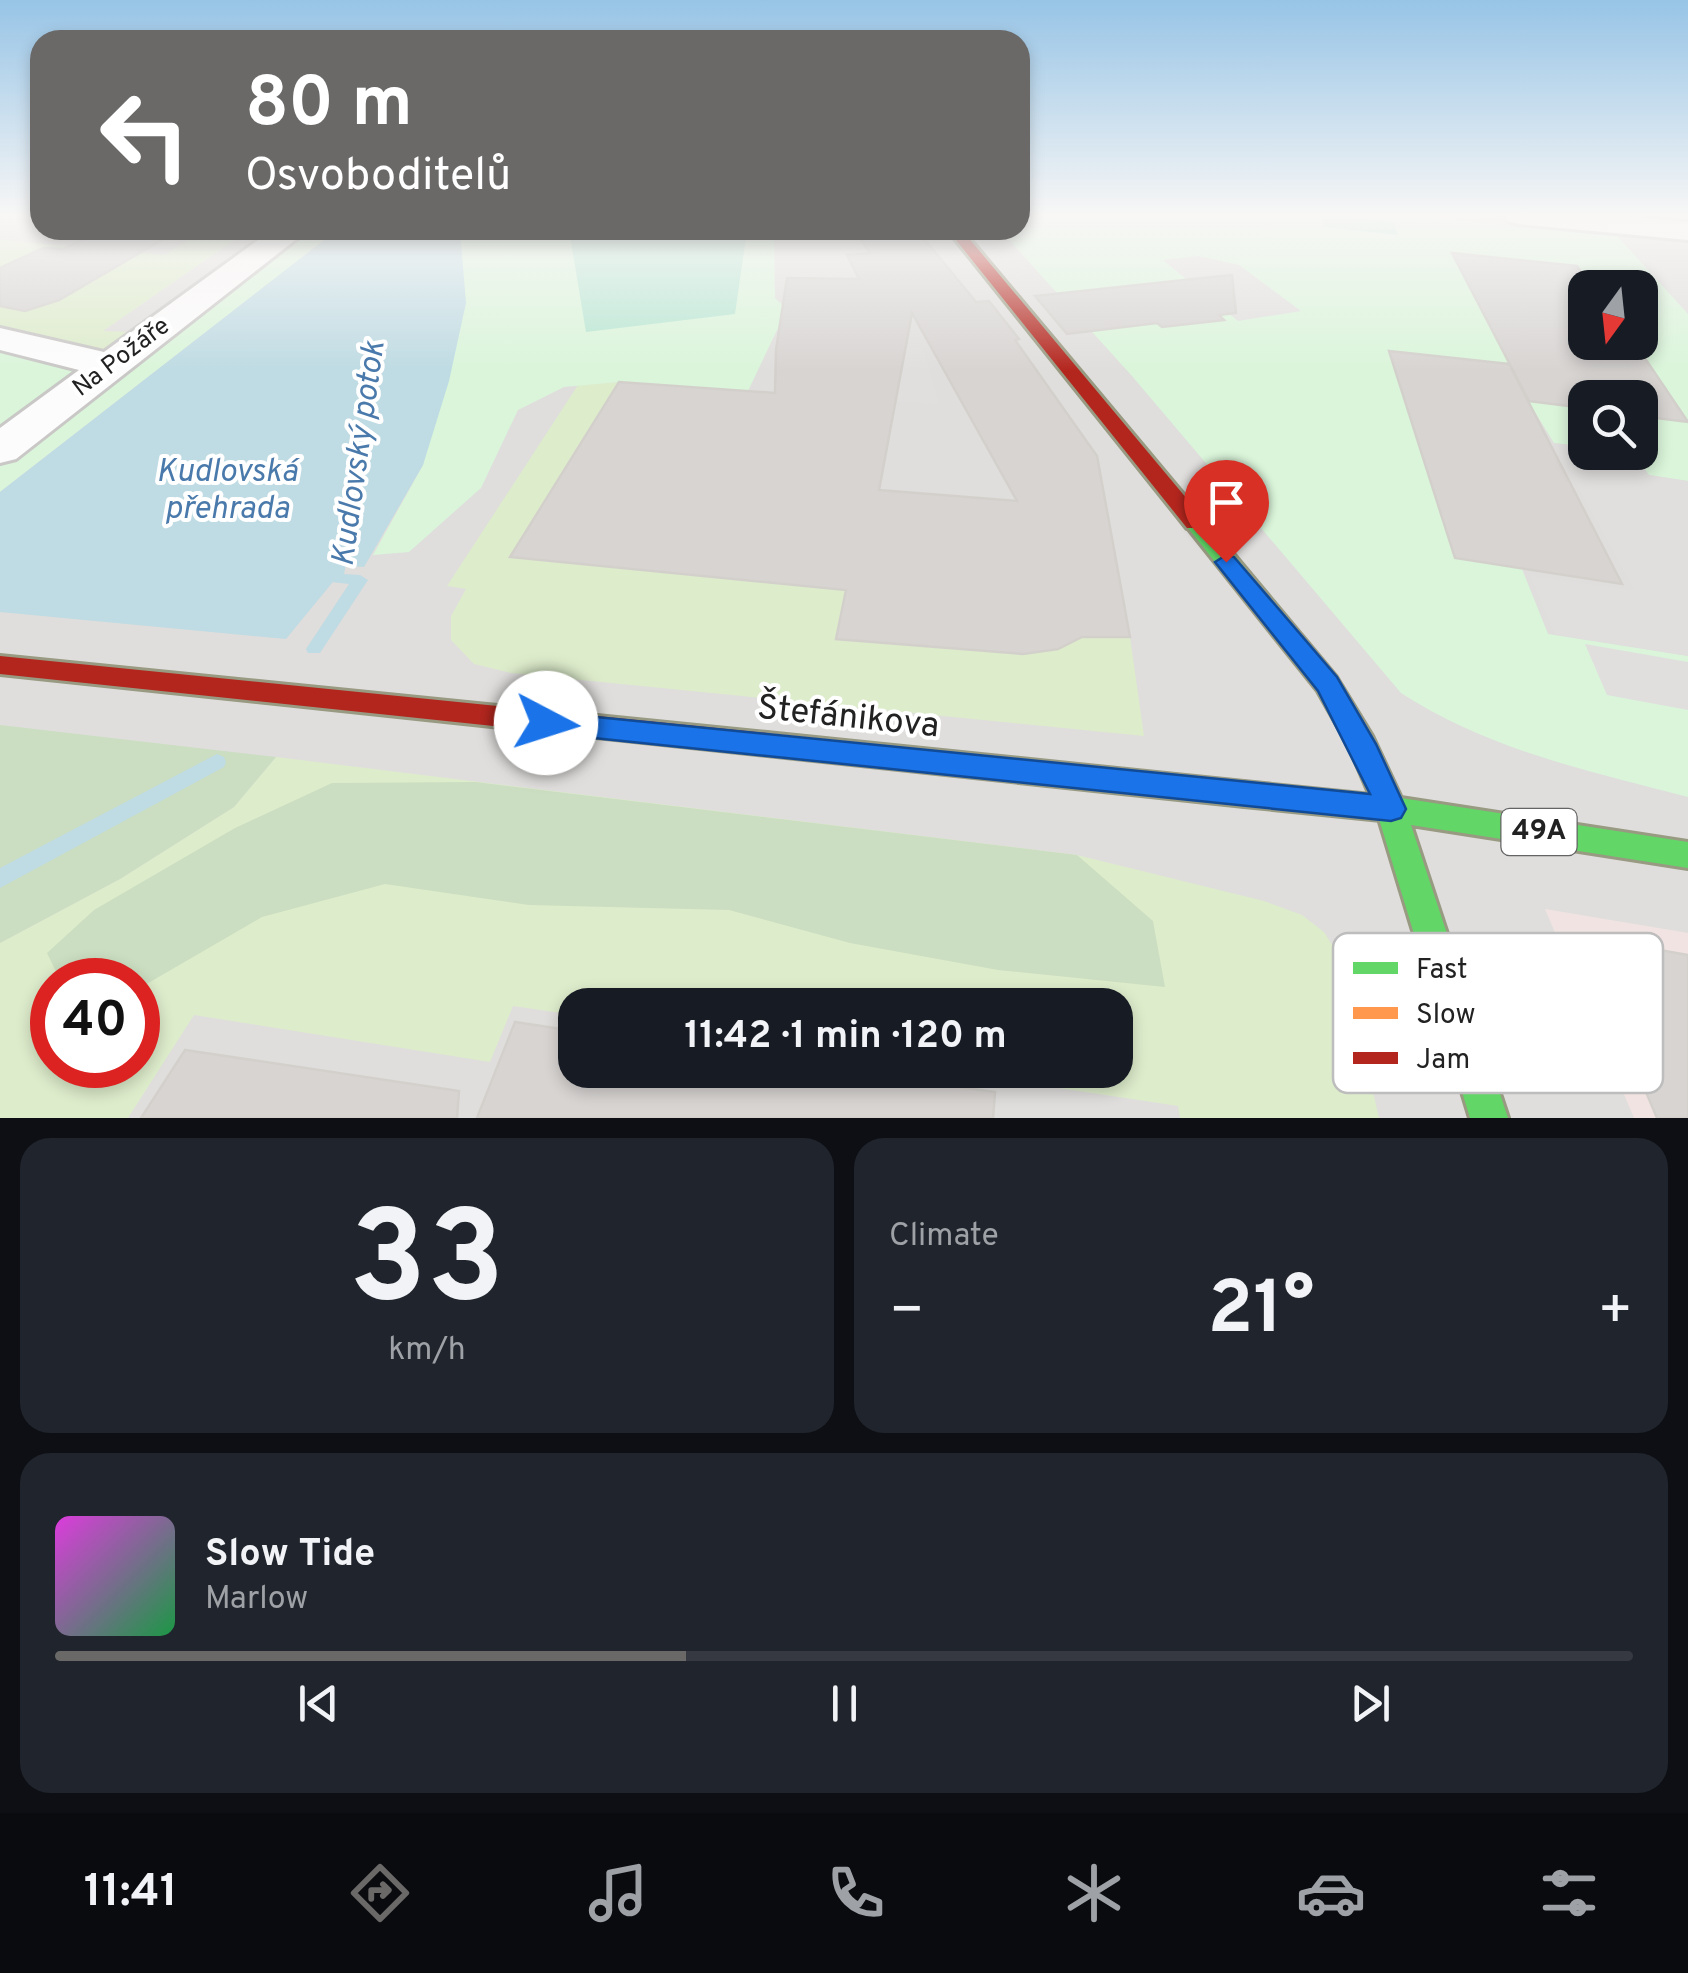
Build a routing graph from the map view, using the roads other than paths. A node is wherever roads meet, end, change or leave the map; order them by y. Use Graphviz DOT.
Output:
graph roads {
  1 [pos="243,267"];
  2 [pos="985,267"];
  3 [pos="0,340"];
  4 [pos="112,366"];
  5 [pos="0,449"];
  6 [pos="0,665"];
  7 [pos="1391,809"];
  8 [pos="1688,855"];
  9 [pos="1430,933"];
  10 [pos="1481,1093"];
  11 [pos="1489,1118"];
  1 -- 4 [label="street, Na Požáře"];
  2 -- 7 [label="street"];
  3 -- 4 [label="street"];
  4 -- 5 [label="street, Na Požáře"];
  6 -- 7 [label="street, Štefánikova"];
  7 -- 8 [label="street, Štefánikova / 49A"];
  7 -- 9 [label="street"];
  10 -- 11 [label="street"];
}
